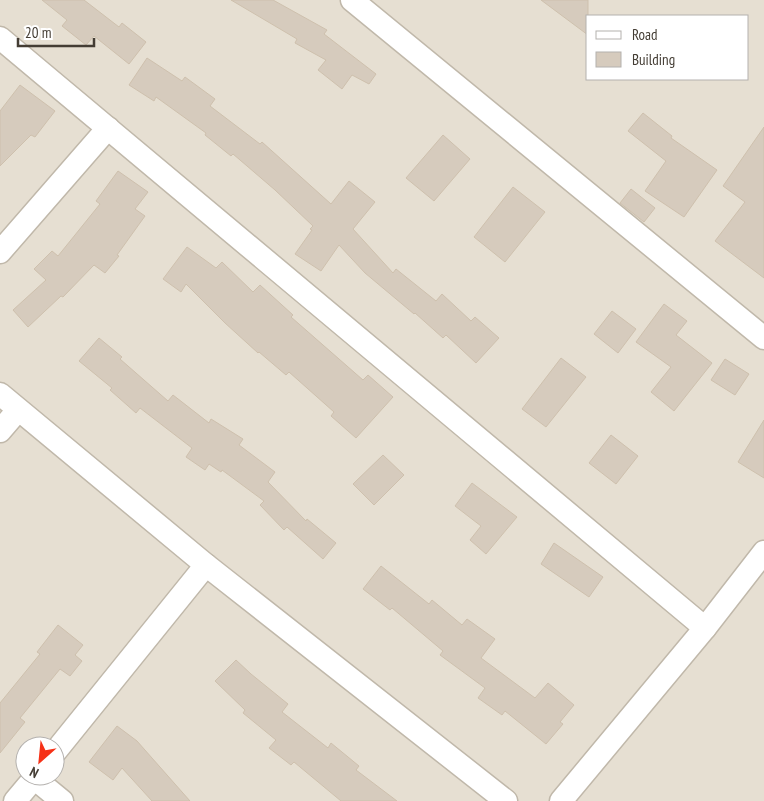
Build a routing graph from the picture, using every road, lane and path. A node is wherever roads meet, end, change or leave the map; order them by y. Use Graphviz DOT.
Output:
graph roads {
  1 [pos="352,0"];
  2 [pos="0,38"];
  3 [pos="108,128"];
  4 [pos="0,252"];
  5 [pos="764,338"];
  6 [pos="0,394"];
  7 [pos="18,410"];
  8 [pos="0,432"];
  9 [pos="764,552"];
  10 [pos="206,565"];
  11 [pos="705,628"];
  12 [pos="65,740"];
  13 [pos="28,786"];
  14 [pos="45,786"];
  15 [pos="15,801"];
  16 [pos="62,801"];
  17 [pos="506,801"];
  18 [pos="561,801"];
  1 -- 5 [label="street"];
  2 -- 3 [label="street"];
  3 -- 4 [label="street"];
  3 -- 11 [label="street"];
  6 -- 7 [label="street"];
  7 -- 8 [label="street"];
  7 -- 10 [label="street"];
  9 -- 11 [label="street"];
  10 -- 12 [label="street"];
  10 -- 17 [label="street"];
  11 -- 18 [label="street"];
  13 -- 15 [label="street"];
  14 -- 16 [label="street"];
}
